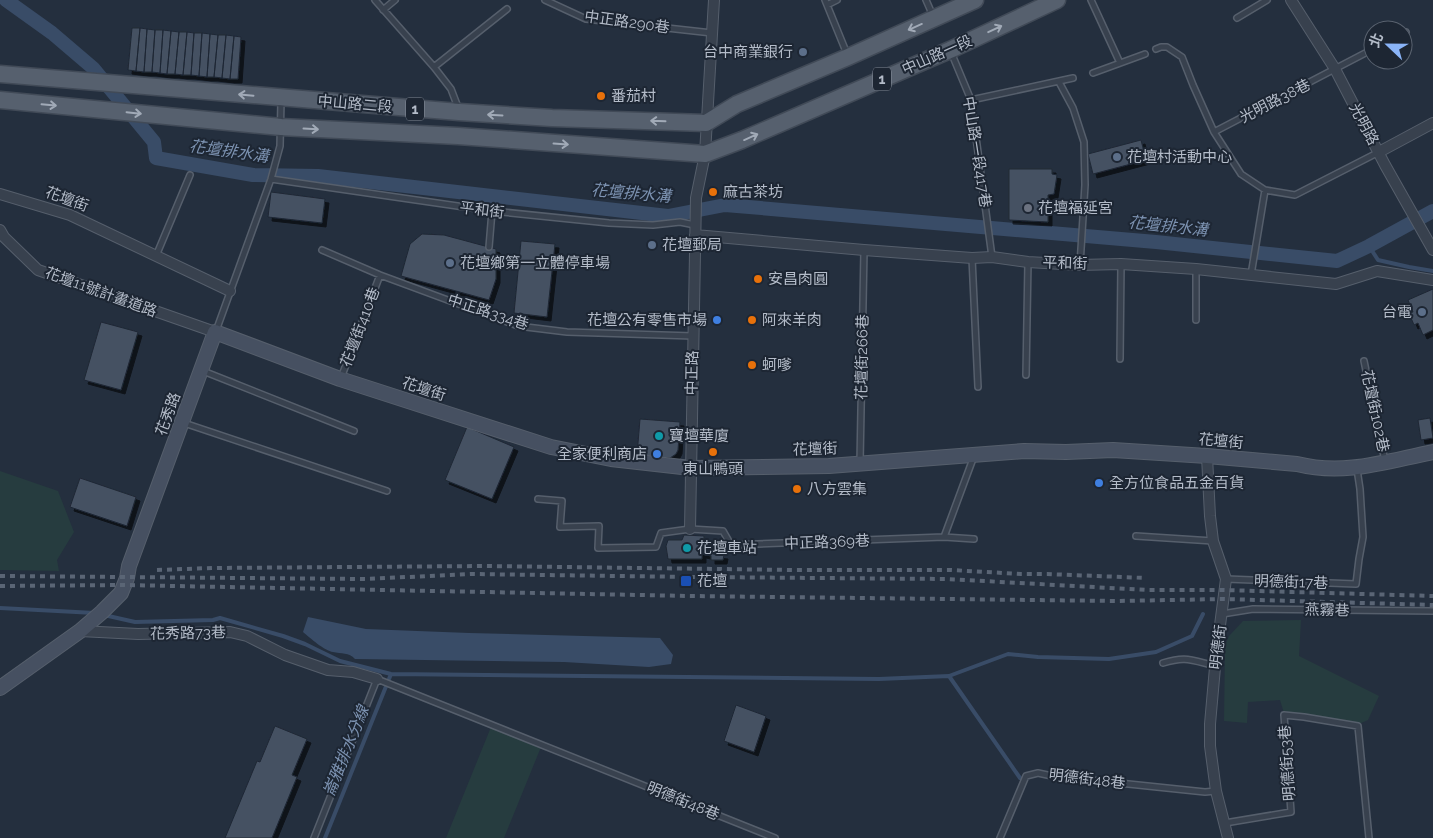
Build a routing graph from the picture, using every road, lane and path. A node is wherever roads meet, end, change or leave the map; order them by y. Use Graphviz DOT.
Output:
graph roads {
  1 [pos="375,0"];
  2 [pos="395,0"];
  3 [pos="545,0"];
  4 [pos="714,0"];
  5 [pos="838,0"];
  6 [pos="926,0"];
  7 [pos="975,0"];
  8 [pos="1057,0"];
  9 [pos="1091,0"];
  10 [pos="1267,0"];
  11 [pos="1292,0"];
  12 [pos="826,2"];
  13 [pos="506,9"];
  14 [pos="383,10"];
  15 [pos="1237,18"];
  16 [pos="934,19"];
  17 [pos="713,33"];
  18 [pos="1156,49"];
  19 [pos="950,50"];
  20 [pos="1145,54"];
  21 [pos="1363,54"];
  22 [pos="848,57"];
  23 [pos="1120,63"];
  24 [pos="434,67"];
  25 [pos="1335,69"];
  26 [pos="1093,73"];
  27 [pos="0,74"];
  28 [pos="1073,78"];
  29 [pos="1059,82"];
  30 [pos="281,98"];
  31 [pos="0,100"];
  32 [pos="971,100"];
  33 [pos="460,112"];
  34 [pos="706,123"];
  35 [pos="1433,123"];
  36 [pos="281,127"];
  37 [pos="1214,132"];
  38 [pos="1379,152"];
  39 [pos="705,154"];
  40 [pos="190,175"];
  41 [pos="271,179"];
  42 [pos="1265,190"];
  43 [pos="0,194"];
  44 [pos="492,211"];
  45 [pos="695,226"];
  46 [pos="0,230"];
  47 [pos="489,247"];
  48 [pos="322,250"];
  49 [pos="864,250"];
  50 [pos="1433,250"];
  51 [pos="156,256"];
  52 [pos="992,257"];
  53 [pos="972,258"];
  54 [pos="1028,262"];
  55 [pos="1121,264"];
  56 [pos="1080,265"];
  57 [pos="1196,269"];
  58 [pos="380,275"];
  59 [pos="1251,275"];
  60 [pos="1433,280"];
  61 [pos="230,290"];
  62 [pos="1196,320"];
  63 [pos="215,332"];
  64 [pos="693,336"];
  65 [pos="1120,359"];
  66 [pos="1364,361"];
  67 [pos="201,370"];
  68 [pos="1026,375"];
  69 [pos="340,380"];
  70 [pos="978,387"];
  71 [pos="182,422"];
  72 [pos="354,431"];
  73 [pos="1432,455"];
  74 [pos="974,456"];
  75 [pos="1207,456"];
  76 [pos="1385,461"];
  77 [pos="860,463"];
  78 [pos="691,468"];
  79 [pos="1356,468"];
  80 [pos="387,491"];
  81 [pos="538,499"];
  82 [pos="690,528"];
  83 [pos="1136,536"];
  84 [pos="944,537"];
  85 [pos="974,539"];
  86 [pos="1213,541"];
  87 [pos="1226,579"];
  88 [pos="1433,611"];
  89 [pos="1222,614"];
  90 [pos="80,631"];
  91 [pos="1163,663"];
  92 [pos="1208,664"];
  93 [pos="378,679"];
  94 [pos="0,688"];
  95 [pos="618,775"];
  96 [pos="1216,791"];
  97 [pos="1224,823"];
  98 [pos="314,838"];
  99 [pos="775,838"];
  100 [pos="1000,838"];
  101 [pos="1228,838"];
  102 [pos="1369,838"];
  1 -- 14 [label="lane"];
  2 -- 14 [label="lane"];
  3 -- 17 [label="lane, 中正路290巷"];
  4 -- 17 [label="street"];
  5 -- 12 [label="lane"];
  6 -- 16 [label="lane"];
  7 -- 16 [label="main road, 1"];
  19 -- 8 [label="main road, 中山路一段 / 1, one-way"];
  9 -- 23 [label="lane"];
  10 -- 15 [label="lane"];
  11 -- 25 [label="street, 光明路"];
  12 -- 22 [label="lane"];
  13 -- 24 [label="lane"];
  14 -- 24 [label="lane"];
  16 -- 22 [label="main road, 1, one-way"];
  17 -- 34 [label="street"];
  18 -- 37 [label="lane"];
  19 -- 32 [label="lane, 中山路一段417巷"];
  39 -- 19 [label="main road, 中山路一段 / 1, one-way"];
  20 -- 23 [label="lane"];
  21 -- 25 [label="lane, 光明路38巷"];
  22 -- 34 [label="main road, 1"];
  23 -- 26 [label="lane"];
  24 -- 33 [label="lane"];
  25 -- 37 [label="lane, 光明路38巷"];
  25 -- 38 [label="street, 光明路"];
  30 -- 27 [label="main road, 中山路二段 / 1, one-way"];
  28 -- 29 [label="lane"];
  29 -- 32 [label="lane"];
  29 -- 56 [label="lane"];
  30 -- 33 [label="main road, 中山路二段 / 1"];
  30 -- 36 [label="lane, 花秀路"];
  31 -- 36 [label="main road, 中山路二段 / 1, one-way"];
  32 -- 52 [label="lane, 中山路一段417巷"];
  34 -- 33 [label="main road, 中山路二段 / 1, one-way"];
  34 -- 39 [label="street"];
  35 -- 38 [label="street"];
  36 -- 39 [label="main road, 中山路二段 / 1, one-way"];
  36 -- 41 [label="lane, 花秀路"];
  37 -- 42 [label="lane"];
  38 -- 42 [label="lane"];
  38 -- 50 [label="street, 光明路"];
  39 -- 45 [label="street, 中正路"];
  40 -- 51 [label="lane"];
  41 -- 44 [label="lane, 平和街"];
  41 -- 61 [label="lane, 花秀路"];
  42 -- 59 [label="lane"];
  43 -- 51 [label="street, 花壇街"];
  44 -- 45 [label="lane, 平和街"];
  44 -- 47 [label="lane"];
  45 -- 49 [label="street, 平和街"];
  45 -- 64 [label="street, 中正路"];
  46 -- 63 [label="street, 花壇11號計畫道路"];
  48 -- 58 [label="lane, 中正路334巷"];
  49 -- 53 [label="street, 平和街"];
  49 -- 77 [label="lane, 花壇街266巷"];
  51 -- 61 [label="street, 花壇街"];
  52 -- 53 [label="street, 平和街"];
  52 -- 54 [label="street, 平和街"];
  53 -- 70 [label="lane"];
  54 -- 56 [label="street, 平和街"];
  54 -- 68 [label="lane"];
  55 -- 56 [label="street, 平和街"];
  55 -- 57 [label="street, 平和街"];
  55 -- 65 [label="lane"];
  57 -- 59 [label="street, 平和街"];
  57 -- 62 [label="lane"];
  58 -- 64 [label="lane, 中正路334巷"];
  58 -- 69 [label="lane, 花壇街410巷"];
  59 -- 60 [label="street, 平和街"];
  61 -- 63 [label="lane, 花秀路"];
  63 -- 67 [label="street, 花秀路"];
  63 -- 69 [label="street, 花壇街"];
  64 -- 78 [label="street, 中正路"];
  66 -- 76 [label="lane, 花壇街102巷"];
  67 -- 71 [label="street, 花秀路"];
  67 -- 72 [label="lane"];
  69 -- 78 [label="street, 花壇街"];
  71 -- 80 [label="lane"];
  71 -- 90 [label="street, 花秀路"];
  73 -- 76 [label="street, 花壇街"];
  74 -- 75 [label="street, 花壇街"];
  74 -- 77 [label="street, 花壇街"];
  74 -- 84 [label="lane"];
  75 -- 79 [label="street, 花壇街"];
  75 -- 86 [label="street, 明德街"];
  76 -- 79 [label="street, 花壇街"];
  77 -- 78 [label="street, 花壇街"];
  78 -- 82 [label="street, 中正路"];
  79 -- 87 [label="lane, 明德街17巷"];
  81 -- 82 [label="lane"];
  82 -- 84 [label="lane, 中正路369巷"];
  83 -- 86 [label="lane"];
  84 -- 85 [label="lane, 中正路369巷"];
  86 -- 87 [label="street, 明德街"];
  87 -- 89 [label="street, 明德街"];
  88 -- 89 [label="lane, 燕霧巷"];
  89 -- 96 [label="street, 明德街"];
  90 -- 93 [label="street, 花秀路73巷"];
  90 -- 94 [label="street, 花秀路"];
  91 -- 92 [label="lane"];
  93 -- 95 [label="lane, 花秀路73巷"];
  93 -- 98 [label="lane"];
  95 -- 99 [label="lane, 明德街48巷"];
  96 -- 97 [label="street, 明德街"];
  96 -- 100 [label="lane, 明德街48巷"];
  97 -- 101 [label="street, 明德街"];
  97 -- 102 [label="lane, 明德街53巷"];
}
